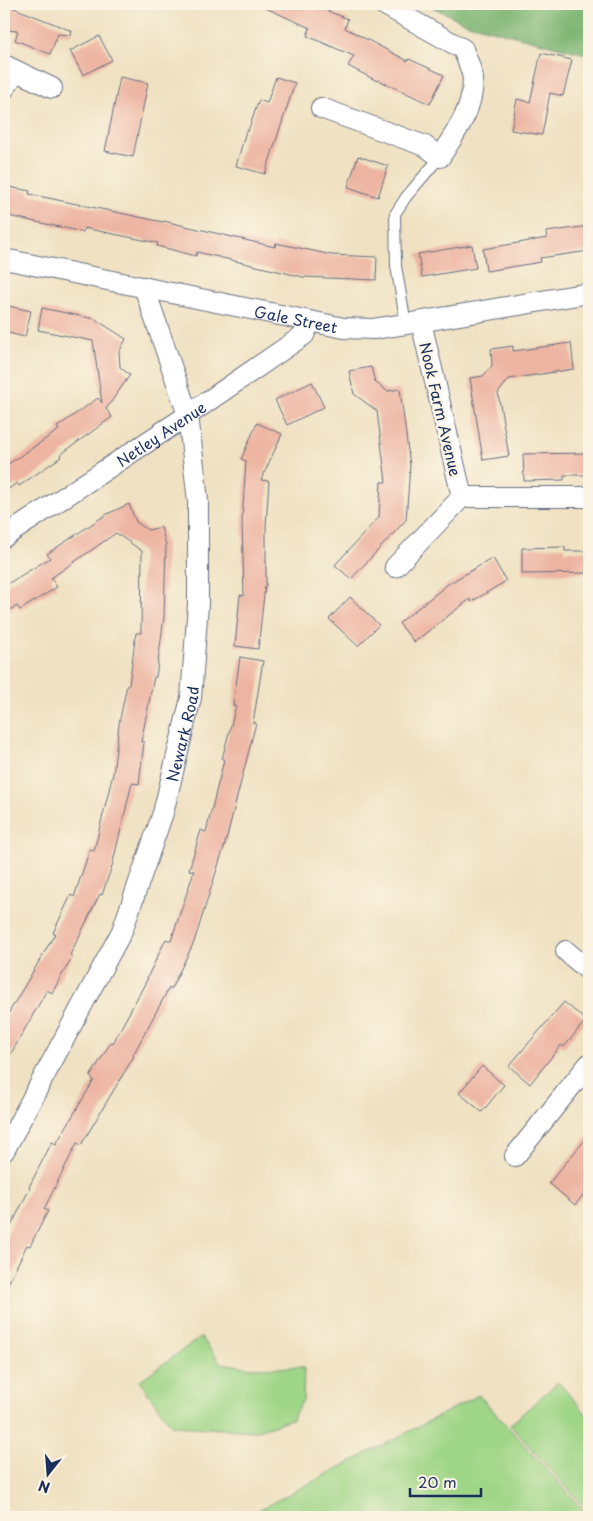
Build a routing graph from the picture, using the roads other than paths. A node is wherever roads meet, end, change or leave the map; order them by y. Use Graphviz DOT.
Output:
graph roads {
  1 [pos="383,4"];
  2 [pos="10,68"];
  3 [pos="52,88"];
  4 [pos="4,89"];
  5 [pos="321,108"];
  6 [pos="440,157"];
  7 [pos="4,259"];
  8 [pos="144,287"];
  9 [pos="589,293"];
  10 [pos="310,322"];
  11 [pos="413,323"];
  12 [pos="188,415"];
  13 [pos="462,497"];
  14 [pos="589,497"];
  15 [pos="4,537"];
  16 [pos="395,567"];
  17 [pos="566,951"];
  18 [pos="589,971"];
  19 [pos="589,1064"];
  20 [pos="4,1151"];
  21 [pos="515,1156"];
  1 -- 6 [label="street"];
  2 -- 3 [label="street"];
  2 -- 4 [label="street"];
  5 -- 6 [label="street"];
  6 -- 11 [label="lane"];
  7 -- 8 [label="street, Gale Street"];
  8 -- 10 [label="street, Gale Street"];
  8 -- 12 [label="street, Newark Road"];
  9 -- 11 [label="street, Gale Street"];
  10 -- 11 [label="street, Gale Street"];
  10 -- 12 [label="street, Netley Avenue"];
  11 -- 13 [label="street, Nook Farm Avenue"];
  12 -- 15 [label="street, Netley Avenue"];
  12 -- 20 [label="street, Newark Road"];
  13 -- 14 [label="street"];
  13 -- 16 [label="street"];
  17 -- 18 [label="street"];
  19 -- 21 [label="street"];
}
